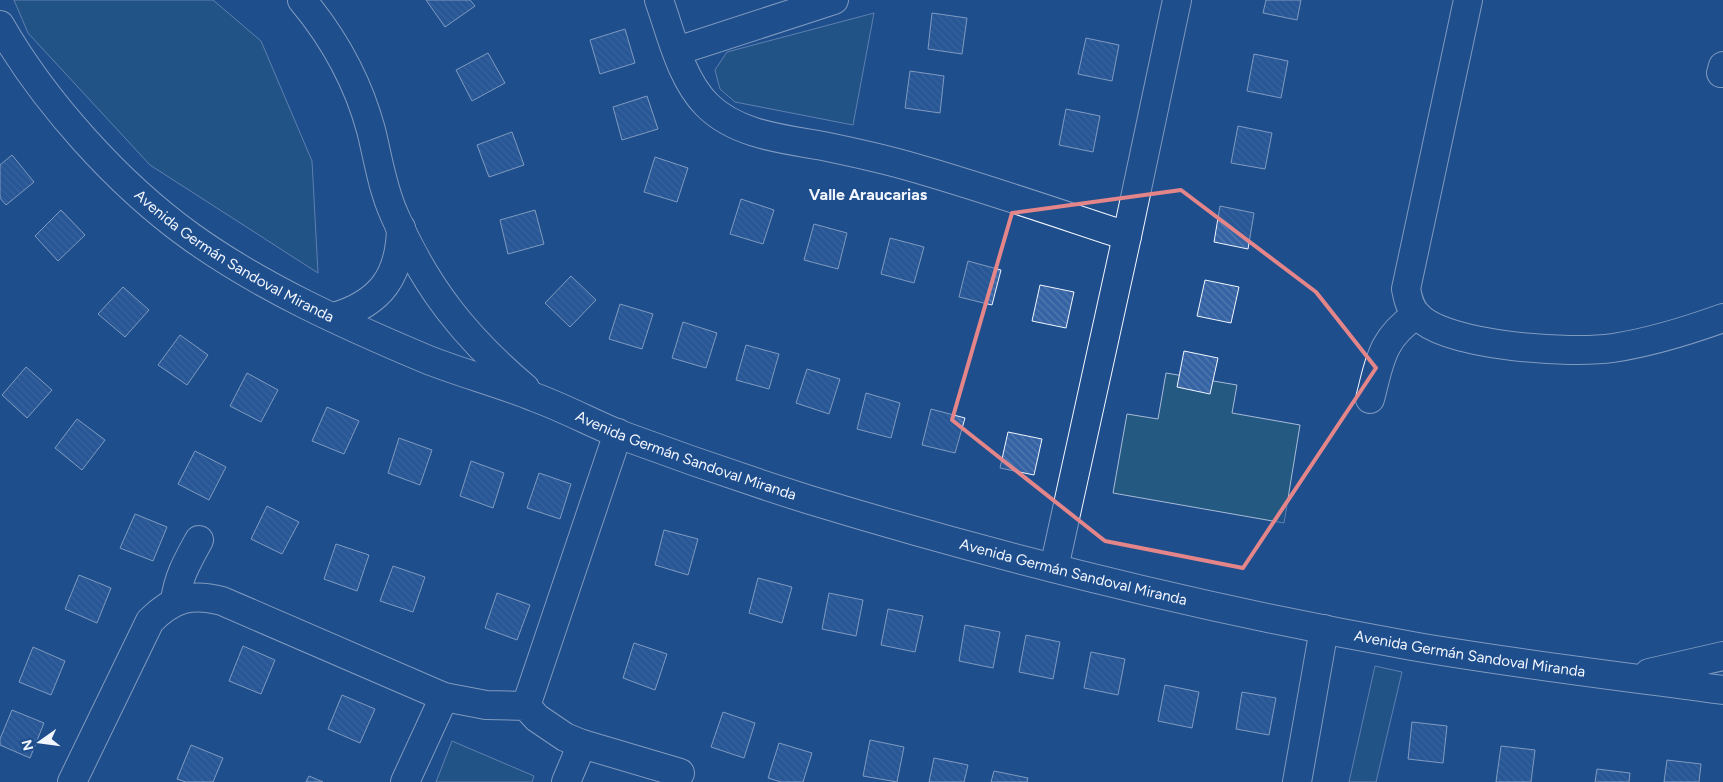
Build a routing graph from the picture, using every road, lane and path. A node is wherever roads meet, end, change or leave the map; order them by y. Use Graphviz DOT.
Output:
graph roads {
  1 [pos="302,0"];
  2 [pos="659,0"];
  3 [pos="834,0"];
  4 [pos="1177,0"];
  5 [pos="1468,0"];
  6 [pos="0,25"];
  7 [pos="677,51"];
  8 [pos="7,54"];
  9 [pos="401,228"];
  10 [pos="1127,236"];
  11 [pos="1416,316"];
  12 [pos="334,318"];
  13 [pos="1723,318"];
  14 [pos="535,397"];
  15 [pos="1370,399"];
  16 [pos="618,433"];
  17 [pos="199,540"];
  18 [pos="1054,568"];
  19 [pos="175,601"];
  20 [pos="1324,629"];
  21 [pos="1723,656"];
  22 [pos="1630,677"];
  23 [pos="1723,690"];
  24 [pos="444,697"];
  25 [pos="526,706"];
  26 [pos="582,744"];
  27 [pos="680,773"];
  28 [pos="72,782"];
  29 [pos="405,782"];
  30 [pos="566,782"];
  31 [pos="1297,782"];
  1 -- 9 [label="street, Avenida Germán Sandoval Miranda"];
  2 -- 7 [label="street"];
  3 -- 7 [label="street"];
  4 -- 10 [label="street"];
  5 -- 11 [label="street"];
  6 -- 8 [label="street, Avenida Germán Sandoval Miranda"];
  7 -- 10 [label="street"];
  8 -- 12 [label="street, Avenida Germán Sandoval Miranda"];
  9 -- 12 [label="street"];
  9 -- 14 [label="street, Avenida Germán Sandoval Miranda"];
  10 -- 18 [label="street"];
  11 -- 13 [label="street"];
  11 -- 15 [label="street"];
  12 -- 14 [label="street, Avenida Germán Sandoval Miranda"];
  14 -- 16 [label="street, Avenida Germán Sandoval Miranda"];
  16 -- 18 [label="street, Avenida Germán Sandoval Miranda"];
  16 -- 25 [label="street"];
  17 -- 19 [label="street"];
  18 -- 20 [label="street, Avenida Germán Sandoval Miranda"];
  19 -- 24 [label="street"];
  19 -- 28 [label="street"];
  20 -- 22 [label="street, Avenida Germán Sandoval Miranda"];
  20 -- 31 [label="street"];
  21 -- 22 [label="street, Avenida Germán Sandoval Miranda"];
  22 -- 23 [label="street, Avenida Germán Sandoval Miranda"];
  24 -- 25 [label="street"];
  24 -- 29 [label="street"];
  25 -- 26 [label="street"];
  26 -- 27 [label="street"];
  26 -- 30 [label="street"];
}
